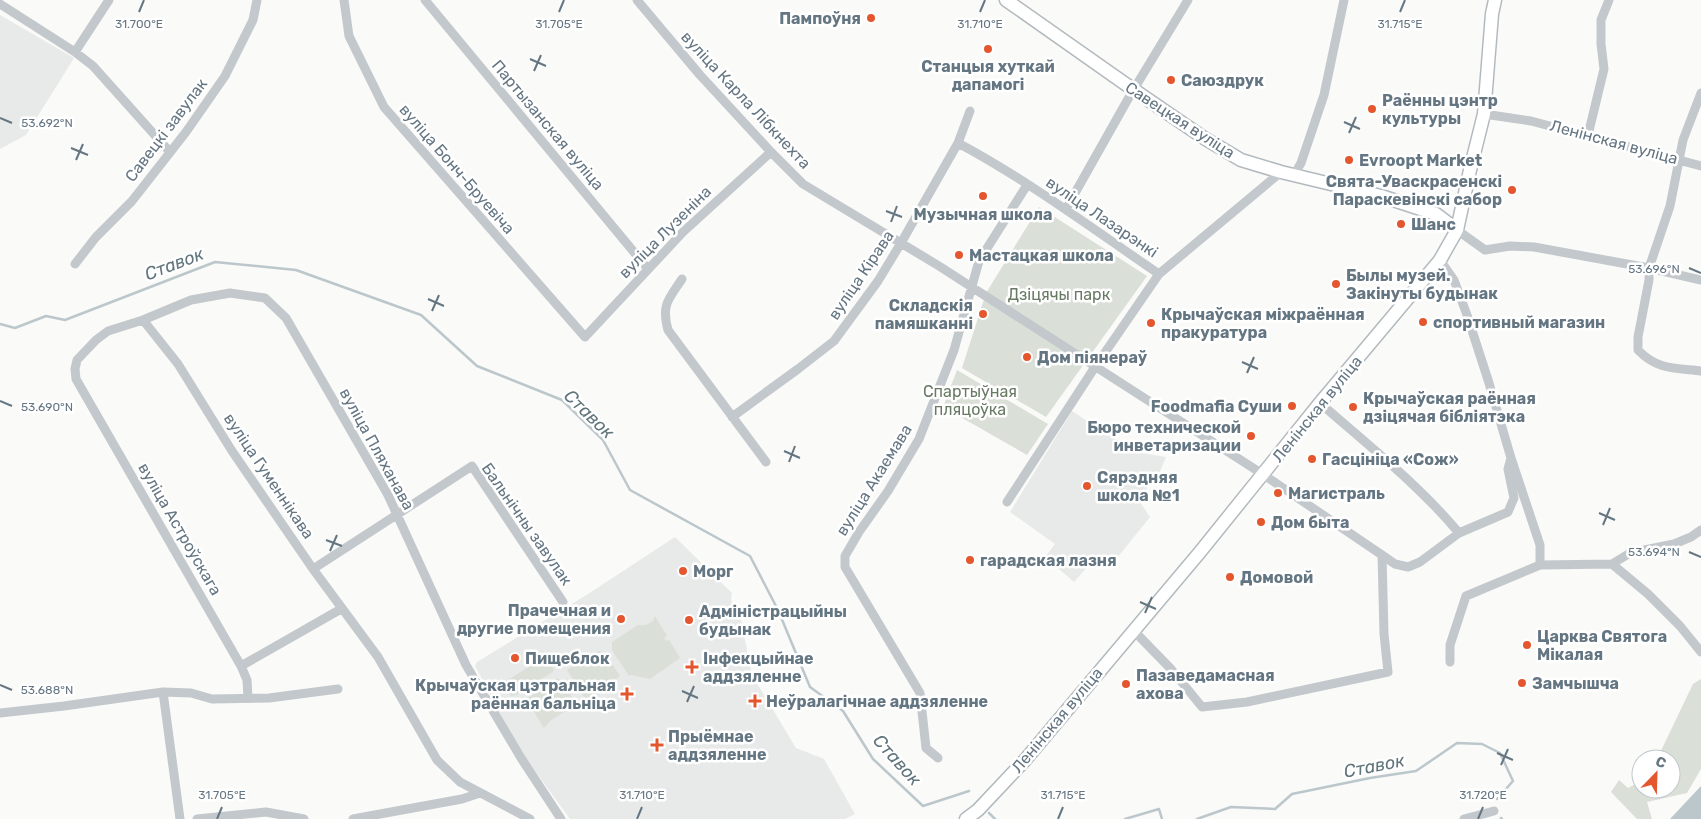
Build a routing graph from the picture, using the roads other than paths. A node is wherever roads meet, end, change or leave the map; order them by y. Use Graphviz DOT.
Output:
graph roads {
  1 [pos="109,0"];
  2 [pos="257,0"];
  3 [pos="344,0"];
  4 [pos="425,0"];
  5 [pos="637,0"];
  6 [pos="1006,0"];
  7 [pos="1188,0"];
  8 [pos="1344,0"];
  9 [pos="1495,0"];
  10 [pos="1609,0"];
  11 [pos="0,4"];
  12 [pos="75,52"];
  13 [pos="1134,90"];
  14 [pos="1701,93"];
  15 [pos="970,112"];
  16 [pos="1484,114"];
  17 [pos="1588,135"];
  18 [pos="958,144"];
  19 [pos="170,152"];
  20 [pos="771,152"];
  21 [pos="1679,159"];
  22 [pos="1701,166"];
  23 [pos="1281,172"];
  24 [pos="1294,175"];
  25 [pos="1027,185"];
  26 [pos="1066,209"];
  27 [pos="1457,230"];
  28 [pos="902,243"];
  29 [pos="1440,260"];
  30 [pos="75,264"];
  31 [pos="1649,268"];
  32 [pos="648,269"];
  33 [pos="1159,274"];
  34 [pos="682,279"];
  35 [pos="1701,280"];
  36 [pos="971,288"];
  37 [pos="142,320"];
  38 [pos="585,338"];
  39 [pos="1095,367"];
  40 [pos="1701,371"];
  41 [pos="76,379"];
  42 [pos="1320,403"];
  43 [pos="732,416"];
  44 [pos="1511,458"];
  45 [pos="766,462"];
  46 [pos="1264,475"];
  47 [pos="1007,502"];
  48 [pos="397,514"];
  49 [pos="1701,530"];
  50 [pos="1458,532"];
  51 [pos="1382,555"];
  52 [pos="1612,564"];
  53 [pos="1540,565"];
  54 [pos="313,569"];
  55 [pos="564,602"];
  56 [pos="341,609"];
  57 [pos="1133,630"];
  58 [pos="1701,652"];
  59 [pos="1450,662"];
  60 [pos="242,666"];
  61 [pos="338,690"];
  62 [pos="163,692"];
  63 [pos="248,698"];
  64 [pos="0,713"];
  65 [pos="938,758"];
  66 [pos="480,793"];
  67 [pos="1494,811"];
  68 [pos="180,819"];
  69 [pos="197,819"];
  70 [pos="304,819"];
  71 [pos="353,819"];
  72 [pos="530,819"];
  73 [pos="561,819"];
  74 [pos="966,819"];
  75 [pos="1464,819"];
  1 -- 12 [label="street"];
  2 -- 19 [label="street, Савецкі завулак"];
  3 -- 38 [label="street, вуліца Бонч-Бруевіча"];
  4 -- 32 [label="street, Партызанская вуліца"];
  5 -- 20 [label="street, вуліца Карла Лібкнехта"];
  6 -- 13 [label="main road, Савецкая вуліца"];
  7 -- 13 [label="street"];
  8 -- 24 [label="street"];
  9 -- 16 [label="main road"];
  10 -- 17 [label="street"];
  11 -- 12 [label="street"];
  12 -- 19 [label="street"];
  13 -- 23 [label="main road, Савецкая вуліца"];
  13 -- 26 [label="street"];
  14 -- 21 [label="street"];
  15 -- 18 [label="street, вуліца Кірава"];
  16 -- 17 [label="street, Ленінская вуліца"];
  16 -- 27 [label="main road, Ленінская вуліца"];
  17 -- 21 [label="street, Ленінская вуліца"];
  18 -- 25 [label="street, вуліца Лазарэнкі"];
  18 -- 28 [label="street, вуліца Кірава"];
  19 -- 30 [label="street, Савецкі завулак"];
  20 -- 28 [label="street, вуліца Карла Лібкнехта"];
  20 -- 32 [label="street, вуліца Лузеніна"];
  21 -- 22 [label="street, Ленінская вуліца"];
  21 -- 31 [label="street"];
  23 -- 24 [label="main road, Савецкая вуліца"];
  23 -- 33 [label="street"];
  24 -- 27 [label="main road, Савецкая вуліца"];
  25 -- 26 [label="street, вуліца Лазарэнкі"];
  25 -- 36 [label="street, вуліца Акаемава"];
  26 -- 33 [label="street, вуліца Лазарэнкі"];
  27 -- 29 [label="main road, Ленінская вуліца"];
  27 -- 31 [label="street"];
  28 -- 36 [label="street, вуліца Карла Лібкнехта"];
  28 -- 43 [label="street, вуліца Кірава"];
  29 -- 42 [label="main road, Ленінская вуліца"];
  29 -- 44 [label="street"];
  31 -- 35 [label="street"];
  31 -- 40 [label="street"];
  32 -- 38 [label="street, вуліца Лузеніна"];
  33 -- 39 [label="street"];
  34 -- 43 [label="street"];
  36 -- 39 [label="street, вуліца Карла Лібкнехта"];
  36 -- 65 [label="street, вуліца Акаемава"];
  37 -- 41 [label="street, вуліца Пляханава"];
  37 -- 48 [label="street, вуліца Пляханава"];
  37 -- 54 [label="street, вуліца Гуменнікава"];
  39 -- 46 [label="street, вуліца Карла Лібкнехта"];
  39 -- 47 [label="street"];
  41 -- 60 [label="street, вуліца Астроўскага"];
  42 -- 46 [label="main road, Ленінская вуліца"];
  42 -- 50 [label="street"];
  43 -- 45 [label="street"];
  44 -- 50 [label="street"];
  44 -- 53 [label="street"];
  46 -- 51 [label="street, вуліца Карла Лібкнехта"];
  46 -- 57 [label="main road, Ленінская вуліца"];
  48 -- 54 [label="street, Бальнічны завулак"];
  48 -- 55 [label="street, Бальнічны завулак"];
  48 -- 73 [label="street, вуліца Пляханава"];
  49 -- 52 [label="street"];
  50 -- 51 [label="street, вуліца Карла Лібкнехта"];
  51 -- 57 [label="street"];
  52 -- 53 [label="street"];
  52 -- 58 [label="street"];
  53 -- 59 [label="street"];
  54 -- 56 [label="street, вуліца Гуменнікава"];
  56 -- 60 [label="street"];
  56 -- 66 [label="street, вуліца Гуменнікава"];
  57 -- 74 [label="main road, Ленінская вуліца"];
  60 -- 63 [label="street, вуліца Астроўскага"];
  61 -- 63 [label="street"];
  62 -- 63 [label="street"];
  62 -- 64 [label="street"];
  62 -- 68 [label="street"];
  66 -- 71 [label="street"];
  66 -- 72 [label="street, вуліца Гуменнікава"];
  67 -- 75 [label="street"];
  69 -- 70 [label="street"];
}
